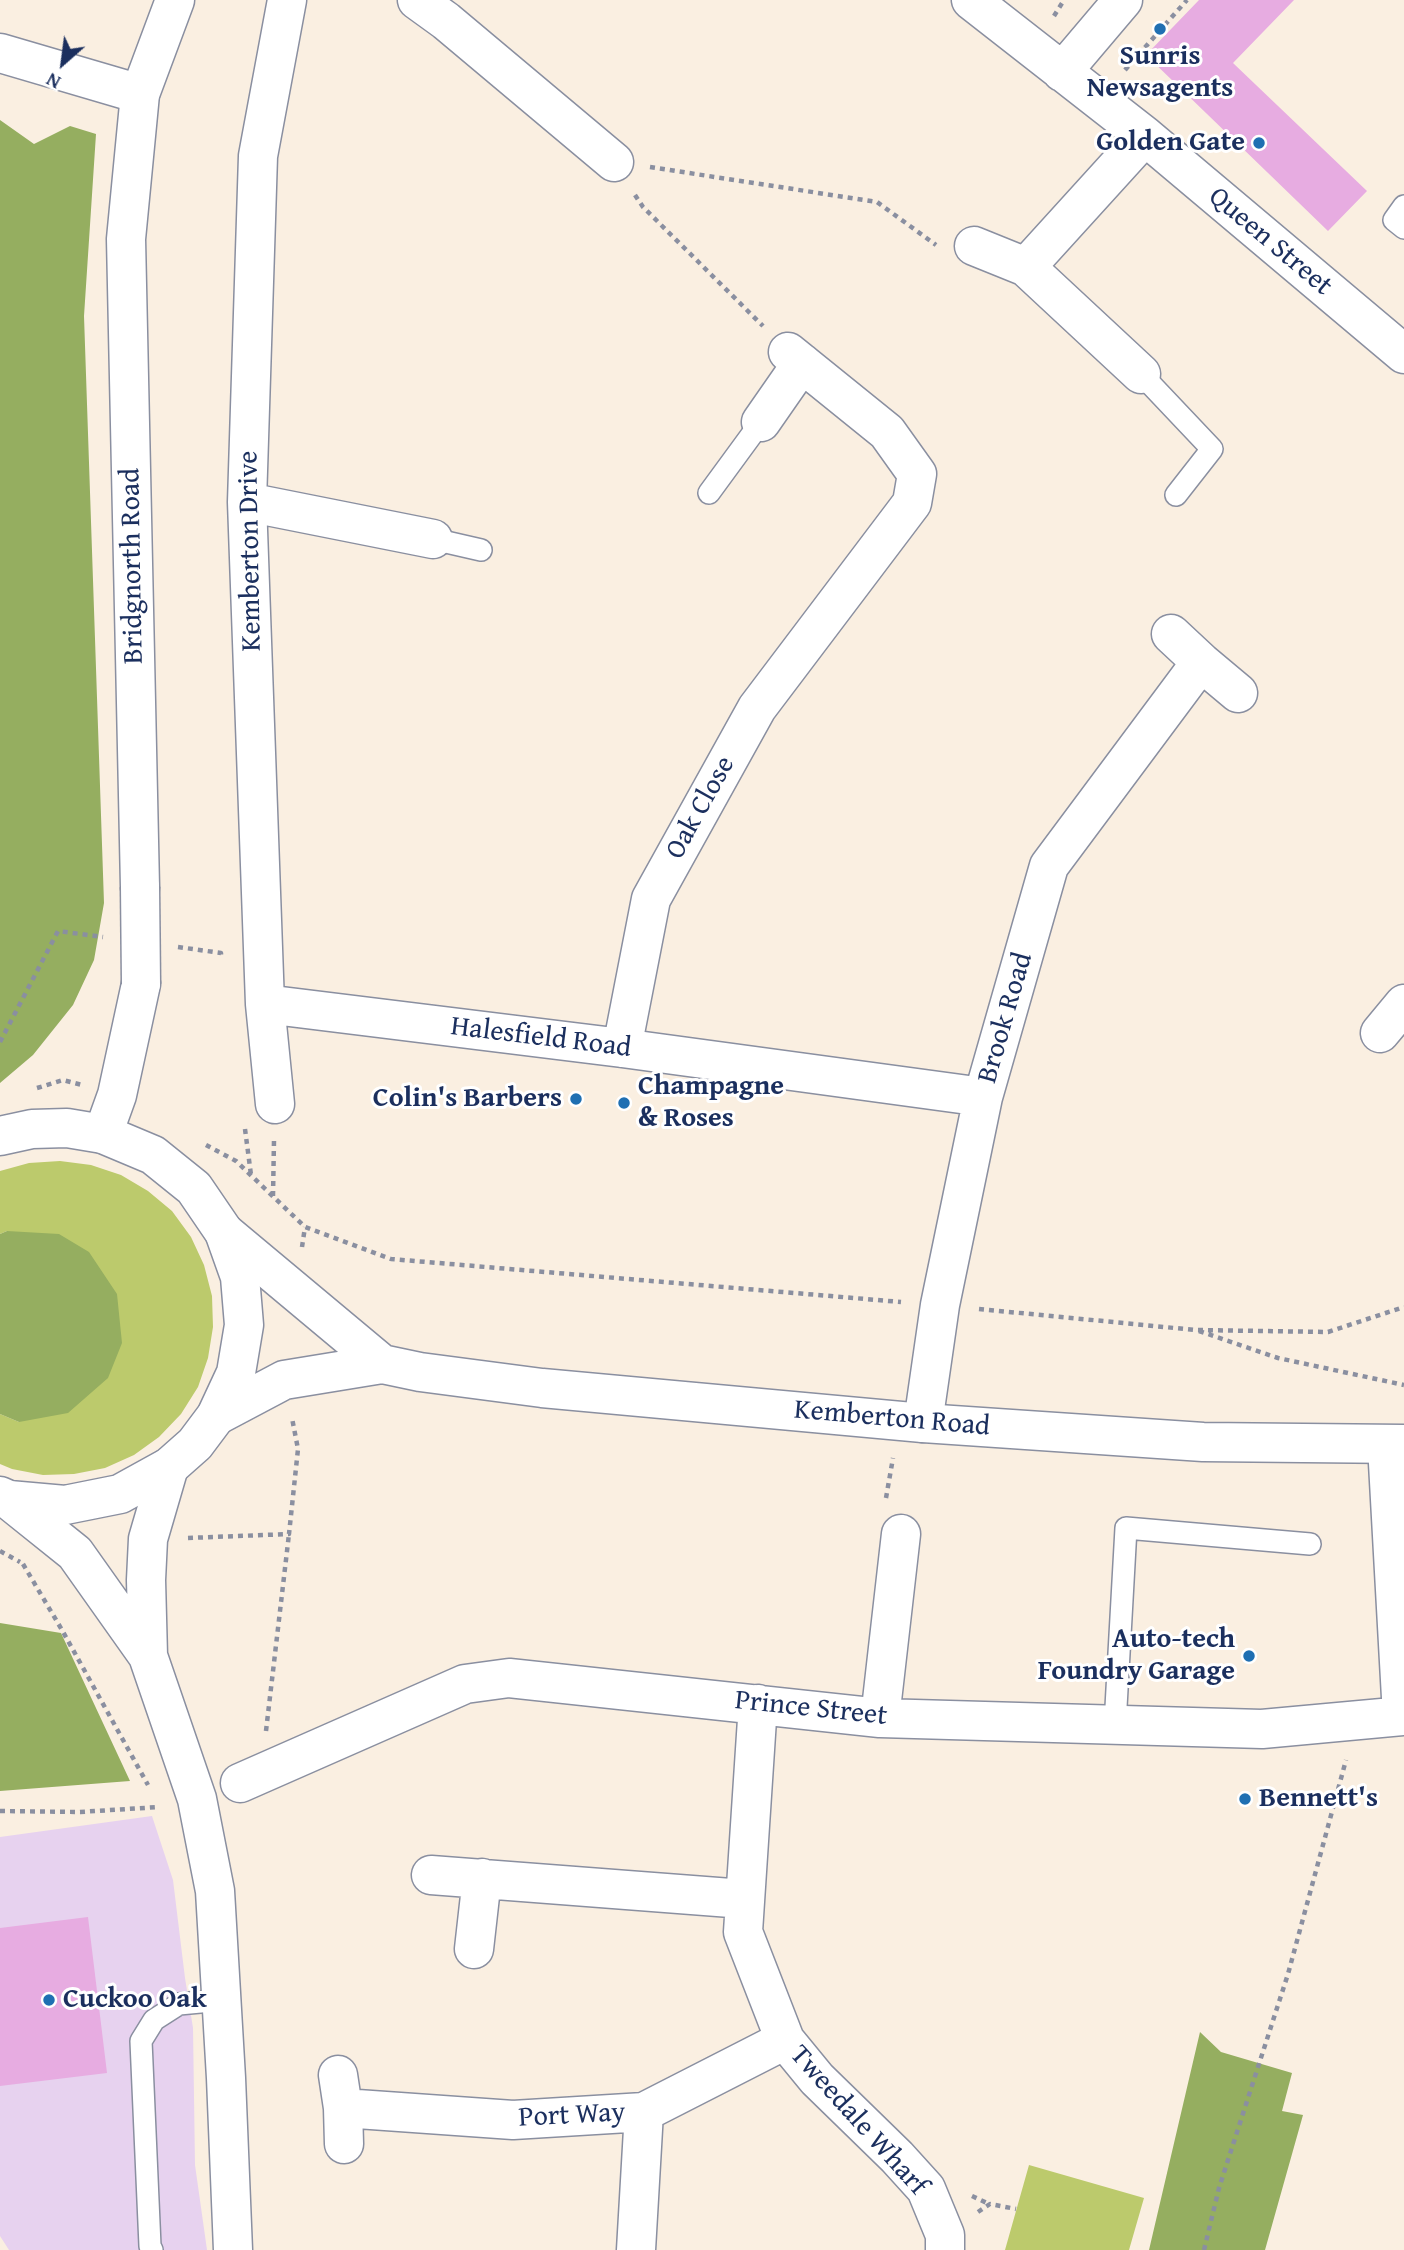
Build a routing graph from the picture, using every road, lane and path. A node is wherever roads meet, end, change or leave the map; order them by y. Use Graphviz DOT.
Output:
graph roads {
  1 [pos="175,0"];
  2 [pos="288,0"];
  3 [pos="417,0"];
  4 [pos="971,0"];
  5 [pos="1123,0"];
  6 [pos="1187,0"];
  7 [pos="0,53"];
  8 [pos="1062,72"];
  9 [pos="1123,73"];
  10 [pos="140,94"];
  11 [pos="1145,136"];
  12 [pos="614,162"];
  13 [pos="974,246"];
  14 [pos="1026,267"];
  15 [pos="1404,354"];
  16 [pos="795,357"];
  17 [pos="1141,374"];
  18 [pos="761,422"];
  19 [pos="709,493"];
  20 [pos="1176,495"];
  21 [pos="247,502"];
  22 [pos="433,538"];
  23 [pos="481,550"];
  24 [pos="1171,634"];
  25 [pos="1202,662"];
  26 [pos="1238,692"];
  27 [pos="265,1004"];
  28 [pos="622,1048"];
  29 [pos="25,1091"];
  30 [pos="117,1095"];
  31 [pos="984,1097"];
  32 [pos="275,1104"];
  33 [pos="103,1134"];
  34 [pos="0,1136"];
  35 [pos="201,1142"];
  36 [pos="273,1196"];
  37 [pos="224,1232"];
  38 [pos="940,1306"];
  39 [pos="1404,1307"];
  40 [pos="1195,1330"];
  41 [pos="382,1364"];
  42 [pos="1404,1385"];
  43 [pos="216,1416"];
  44 [pos="910,1421"];
  45 [pos="1396,1445"];
  46 [pos="169,1467"];
  47 [pos="5,1498"];
  48 [pos="289,1534"];
  49 [pos="901,1534"];
  50 [pos="1310,1544"];
  51 [pos="23,1564"];
  52 [pos="148,1656"];
  53 [pos="758,1704"];
  54 [pos="1403,1716"];
  55 [pos="880,1718"];
  56 [pos="1357,1720"];
  57 [pos="1115,1724"];
  58 [pos="250,1778"];
  59 [pos="0,1811"];
  60 [pos="431,1875"];
  61 [pos="482,1878"];
  62 [pos="744,1899"];
  63 [pos="474,1949"];
  64 [pos="222,2000"];
  65 [pos="785,2040"];
  66 [pos="342,2109"];
  67 [pos="645,2112"];
  68 [pos="152,2250"];
  69 [pos="233,2250"];
  70 [pos="636,2250"];
  71 [pos="945,2250"];
  72 [pos="1204,2250"];
  1 -- 10 [label="street, Bridgnorth Road"];
  2 -- 21 [label="street, Kemberton Drive"];
  3 -- 12 [label="street"];
  4 -- 8 [label="street, Queen Street"];
  5 -- 8 [label="street"];
  6 -- 9 [label="path"];
  7 -- 10 [label="street"];
  8 -- 11 [label="street, Queen Street"];
  10 -- 30 [label="street, Bridgnorth Road, bridge"];
  11 -- 14 [label="street"];
  11 -- 15 [label="street, Queen Street"];
  12 -- 13 [label="path"];
  12 -- 16 [label="path"];
  13 -- 14 [label="street"];
  14 -- 17 [label="street"];
  16 -- 18 [label="street"];
  16 -- 28 [label="street, Oak Close"];
  17 -- 20 [label="lane"];
  18 -- 19 [label="lane"];
  21 -- 22 [label="street"];
  21 -- 27 [label="street, Kemberton Drive"];
  22 -- 23 [label="lane"];
  24 -- 25 [label="street"];
  25 -- 26 [label="street"];
  25 -- 31 [label="street, Brook Road"];
  27 -- 28 [label="street, Halesfield Road"];
  27 -- 32 [label="street, Kemberton Drive"];
  28 -- 31 [label="street, Halesfield Road"];
  29 -- 30 [label="path"];
  30 -- 33 [label="street, Bridgnorth Road"];
  31 -- 38 [label="street, Brook Road"];
  32 -- 36 [label="path"];
  33 -- 34 [label="street"];
  33 -- 37 [label="street"];
  35 -- 36 [label="path"];
  36 -- 38 [label="path"];
  37 -- 41 [label="street, Kemberton Road"];
  37 -- 43 [label="street"];
  38 -- 40 [label="path"];
  38 -- 44 [label="street, Brook Road"];
  39 -- 40 [label="path"];
  40 -- 42 [label="path"];
  41 -- 43 [label="street, Kemberton Road"];
  41 -- 44 [label="street, Kemberton Road"];
  43 -- 46 [label="street"];
  44 -- 45 [label="street, Kemberton Road"];
  44 -- 49 [label="path"];
  45 -- 54 [label="street"];
  46 -- 47 [label="street"];
  46 -- 52 [label="street"];
  47 -- 52 [label="street"];
  48 -- 58 [label="path"];
  49 -- 55 [label="street"];
  50 -- 57 [label="lane"];
  51 -- 59 [label="path"];
  52 -- 64 [label="street"];
  53 -- 55 [label="street, Prince Street"];
  53 -- 58 [label="street, Prince Street"];
  53 -- 62 [label="street, Tweedale Wharf"];
  54 -- 56 [label="street, Prince Street"];
  55 -- 57 [label="street, Prince Street"];
  56 -- 57 [label="street, Prince Street"];
  56 -- 72 [label="path"];
  60 -- 61 [label="street"];
  61 -- 62 [label="street"];
  61 -- 63 [label="street"];
  62 -- 65 [label="street, Tweedale Wharf"];
  64 -- 68 [label="lane"];
  64 -- 69 [label="street"];
  65 -- 67 [label="street, Port Way"];
  65 -- 71 [label="street, Tweedale Wharf"];
  66 -- 67 [label="street, Port Way"];
  67 -- 70 [label="street"];
}
